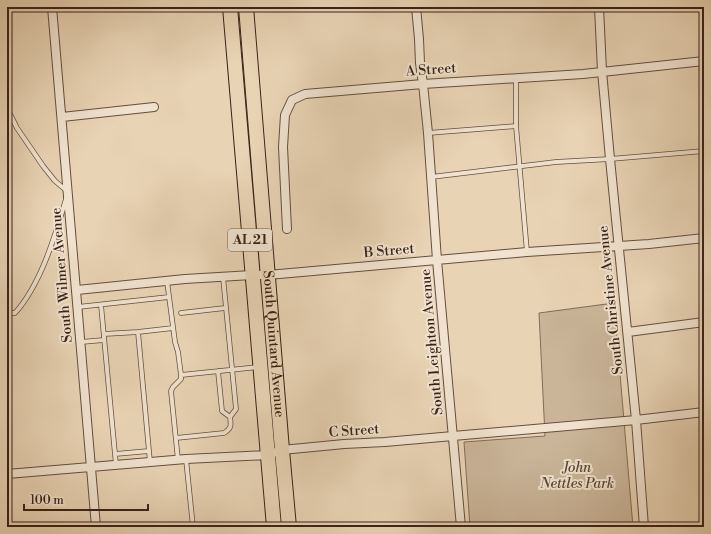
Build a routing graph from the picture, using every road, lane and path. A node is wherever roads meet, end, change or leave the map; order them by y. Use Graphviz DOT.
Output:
graph roads {
  1 [pos="52,7"];
  2 [pos="230,7"];
  3 [pos="246,7"];
  4 [pos="416,7"];
  5 [pos="599,7"];
  6 [pos="704,61"];
  7 [pos="602,71"];
  8 [pos="516,77"];
  9 [pos="423,84"];
  10 [pos="154,107"];
  11 [pos="7,108"];
  12 [pos="62,117"];
  13 [pos="516,126"];
  14 [pos="428,133"];
  15 [pos="704,151"];
  16 [pos="610,159"];
  17 [pos="519,166"];
  18 [pos="431,177"];
  19 [pos="68,192"];
  20 [pos="287,229"];
  21 [pos="704,238"];
  22 [pos="619,246"];
  23 [pos="527,252"];
  24 [pos="437,260"];
  25 [pos="252,275"];
  26 [pos="268,275"];
  27 [pos="223,278"];
  28 [pos="168,281"];
  29 [pos="77,290"];
  30 [pos="169,297"];
  31 [pos="101,304"];
  32 [pos="78,307"];
  33 [pos="225,308"];
  34 [pos="7,313"];
  35 [pos="181,313"];
  36 [pos="704,322"];
  37 [pos="173,328"];
  38 [pos="138,332"];
  39 [pos="628,332"];
  40 [pos="104,334"];
  41 [pos="104,340"];
  42 [pos="81,342"];
  43 [pos="261,367"];
  44 [pos="232,370"];
  45 [pos="218,371"];
  46 [pos="181,375"];
  47 [pos="704,412"];
  48 [pos="230,417"];
  49 [pos="636,420"];
  50 [pos="453,436"];
  51 [pos="176,438"];
  52 [pos="282,450"];
  53 [pos="149,451"];
  54 [pos="115,454"];
  55 [pos="268,455"];
  56 [pos="182,459"];
  57 [pos="150,462"];
  58 [pos="116,465"];
  59 [pos="91,468"];
  60 [pos="7,474"];
  61 [pos="96,527"];
  62 [pos="193,527"];
  63 [pos="274,527"];
  64 [pos="290,527"];
  65 [pos="461,527"];
  66 [pos="644,527"];
  1 -- 12 [label="street, South Wilmer Avenue"];
  2 -- 25 [label="highway, South Quintard Avenue / AL 21"];
  3 -- 26 [label="highway, South Quintard Avenue / AL 21"];
  4 -- 9 [label="street, South Leighton Avenue"];
  5 -- 7 [label="street, South Christine Avenue"];
  6 -- 7 [label="street, A Street"];
  7 -- 8 [label="street, A Street"];
  7 -- 16 [label="street, South Christine Avenue"];
  8 -- 9 [label="street, A Street"];
  8 -- 13 [label="lane"];
  9 -- 14 [label="street, South Leighton Avenue"];
  9 -- 20 [label="street, A Street"];
  10 -- 12 [label="street"];
  11 -- 19 [label="lane"];
  12 -- 19 [label="street, South Wilmer Avenue"];
  13 -- 14 [label="lane"];
  13 -- 17 [label="lane"];
  14 -- 18 [label="street, South Leighton Avenue"];
  15 -- 16 [label="lane"];
  16 -- 17 [label="lane"];
  16 -- 22 [label="street, South Christine Avenue"];
  17 -- 18 [label="lane"];
  17 -- 23 [label="lane"];
  18 -- 24 [label="street, South Leighton Avenue"];
  19 -- 29 [label="street, South Wilmer Avenue"];
  19 -- 34 [label="lane"];
  21 -- 22 [label="street, B Street"];
  22 -- 23 [label="street, B Street"];
  22 -- 39 [label="street, South Christine Avenue"];
  23 -- 24 [label="street, B Street"];
  24 -- 26 [label="street, B Street"];
  24 -- 50 [label="street, South Leighton Avenue"];
  25 -- 26 [label="street, B Street"];
  25 -- 27 [label="street, B Street"];
  25 -- 43 [label="highway, South Quintard Avenue / AL 21"];
  26 -- 52 [label="highway, South Quintard Avenue / AL 21"];
  27 -- 28 [label="street, B Street"];
  27 -- 33 [label="lane"];
  28 -- 29 [label="street, B Street"];
  28 -- 30 [label="lane"];
  29 -- 32 [label="street, South Wilmer Avenue"];
  30 -- 31 [label="lane"];
  30 -- 37 [label="lane"];
  31 -- 32 [label="lane"];
  31 -- 40 [label="lane"];
  32 -- 42 [label="street, South Wilmer Avenue"];
  33 -- 35 [label="lane"];
  33 -- 44 [label="lane"];
  36 -- 39 [label="street"];
  37 -- 38 [label="lane"];
  37 -- 46 [label="lane"];
  38 -- 40 [label="lane"];
  38 -- 53 [label="lane"];
  39 -- 49 [label="street, South Christine Avenue"];
  40 -- 41 [label="lane"];
  41 -- 42 [label="lane"];
  41 -- 54 [label="lane"];
  42 -- 59 [label="street, South Wilmer Avenue"];
  43 -- 44 [label="lane"];
  43 -- 55 [label="highway, South Quintard Avenue / AL 21"];
  44 -- 45 [label="lane"];
  44 -- 48 [label="lane"];
  45 -- 46 [label="lane"];
  45 -- 48 [label="lane"];
  46 -- 51 [label="lane"];
  47 -- 49 [label="street, C Street"];
  48 -- 51 [label="lane"];
  49 -- 50 [label="street, C Street"];
  49 -- 66 [label="street, South Christine Avenue"];
  50 -- 52 [label="street, C Street"];
  50 -- 65 [label="street, South Leighton Avenue"];
  51 -- 56 [label="lane"];
  52 -- 55 [label="street, C Street"];
  52 -- 64 [label="highway, South Quintard Avenue / AL 21"];
  53 -- 54 [label="lane"];
  53 -- 57 [label="lane"];
  54 -- 58 [label="lane"];
  55 -- 56 [label="street, C Street"];
  55 -- 63 [label="highway, South Quintard Avenue / AL 21"];
  56 -- 57 [label="street, C Street"];
  56 -- 62 [label="lane"];
  57 -- 58 [label="street, C Street"];
  58 -- 59 [label="street, C Street"];
  59 -- 60 [label="street, C Street"];
  59 -- 61 [label="street, South Wilmer Avenue"];
}
